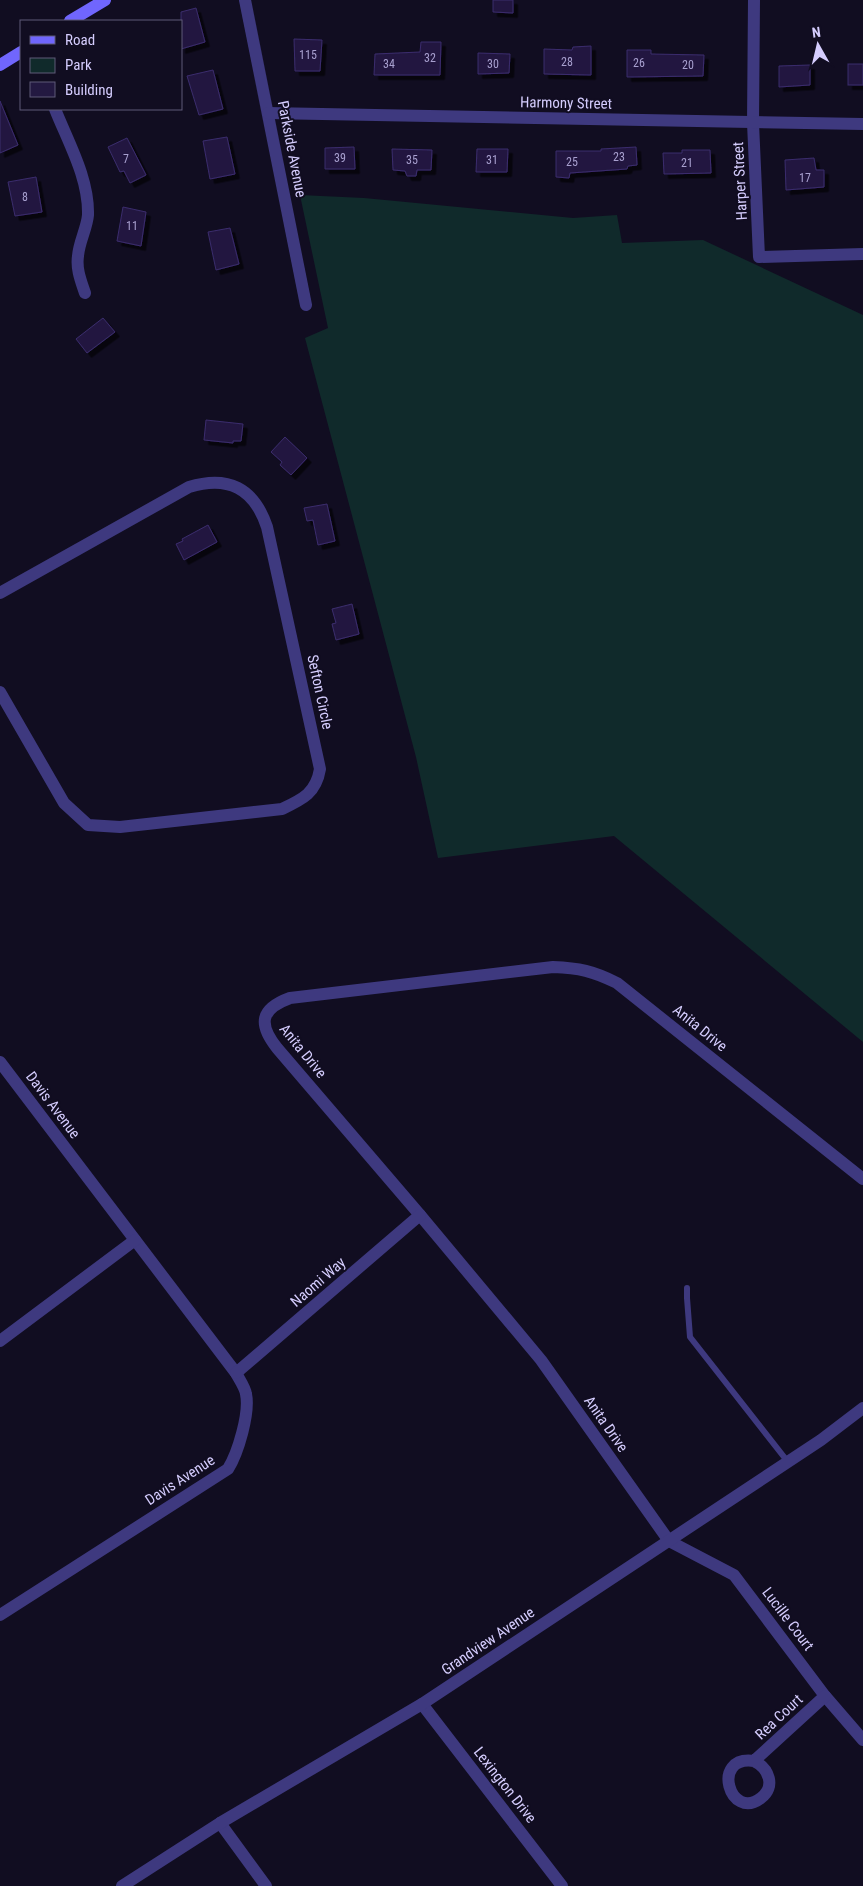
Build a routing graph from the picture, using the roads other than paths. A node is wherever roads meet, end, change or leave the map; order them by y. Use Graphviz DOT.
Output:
graph roads {
  1 [pos="105,0"];
  2 [pos="245,0"];
  3 [pos="754,0"];
  4 [pos="72,20"];
  5 [pos="20,53"];
  6 [pos="0,65"];
  7 [pos="55,110"];
  8 [pos="268,112"];
  9 [pos="753,124"];
  10 [pos="863,124"];
  11 [pos="863,254"];
  12 [pos="85,293"];
  13 [pos="306,305"];
  14 [pos="0,593"];
  15 [pos="0,692"];
  16 [pos="0,1062"];
  17 [pos="863,1179"];
  18 [pos="420,1215"];
  19 [pos="135,1240"];
  20 [pos="687,1288"];
  21 [pos="0,1341"];
  22 [pos="236,1373"];
  23 [pos="863,1408"];
  24 [pos="788,1462"];
  25 [pos="669,1541"];
  26 [pos="0,1615"];
  27 [pos="825,1696"];
  28 [pos="422,1704"];
  29 [pos="863,1740"];
  30 [pos="754,1761"];
  31 [pos="220,1823"];
  32 [pos="122,1886"];
  33 [pos="266,1886"];
  34 [pos="562,1886"];
  1 -- 4 [label="main road"];
  2 -- 8 [label="street, Parkside Avenue"];
  3 -- 9 [label="street, Harper Street"];
  5 -- 6 [label="main road"];
  7 -- 12 [label="street"];
  8 -- 9 [label="street, Harmony Street"];
  8 -- 13 [label="street, Parkside Avenue"];
  9 -- 10 [label="street, Harmony Street"];
  9 -- 11 [label="street, Harper Street"];
  14 -- 15 [label="street, Sefton Circle"];
  16 -- 19 [label="street, Davis Avenue"];
  17 -- 18 [label="street, Anita Drive"];
  18 -- 22 [label="street, Naomi Way"];
  18 -- 25 [label="street, Anita Drive"];
  19 -- 21 [label="street"];
  19 -- 22 [label="street, Davis Avenue"];
  20 -- 24 [label="lane"];
  22 -- 26 [label="street, Davis Avenue"];
  23 -- 24 [label="street, Grandview Avenue"];
  24 -- 25 [label="street, Grandview Avenue"];
  25 -- 27 [label="street, Lucille Court"];
  25 -- 28 [label="street, Grandview Avenue"];
  27 -- 29 [label="street, Lucille Court"];
  27 -- 30 [label="street, Rea Court"];
  28 -- 31 [label="street, Grandview Avenue"];
  28 -- 34 [label="street, Lexington Drive"];
  31 -- 32 [label="street, Grandview Avenue"];
  31 -- 33 [label="street"];
}
